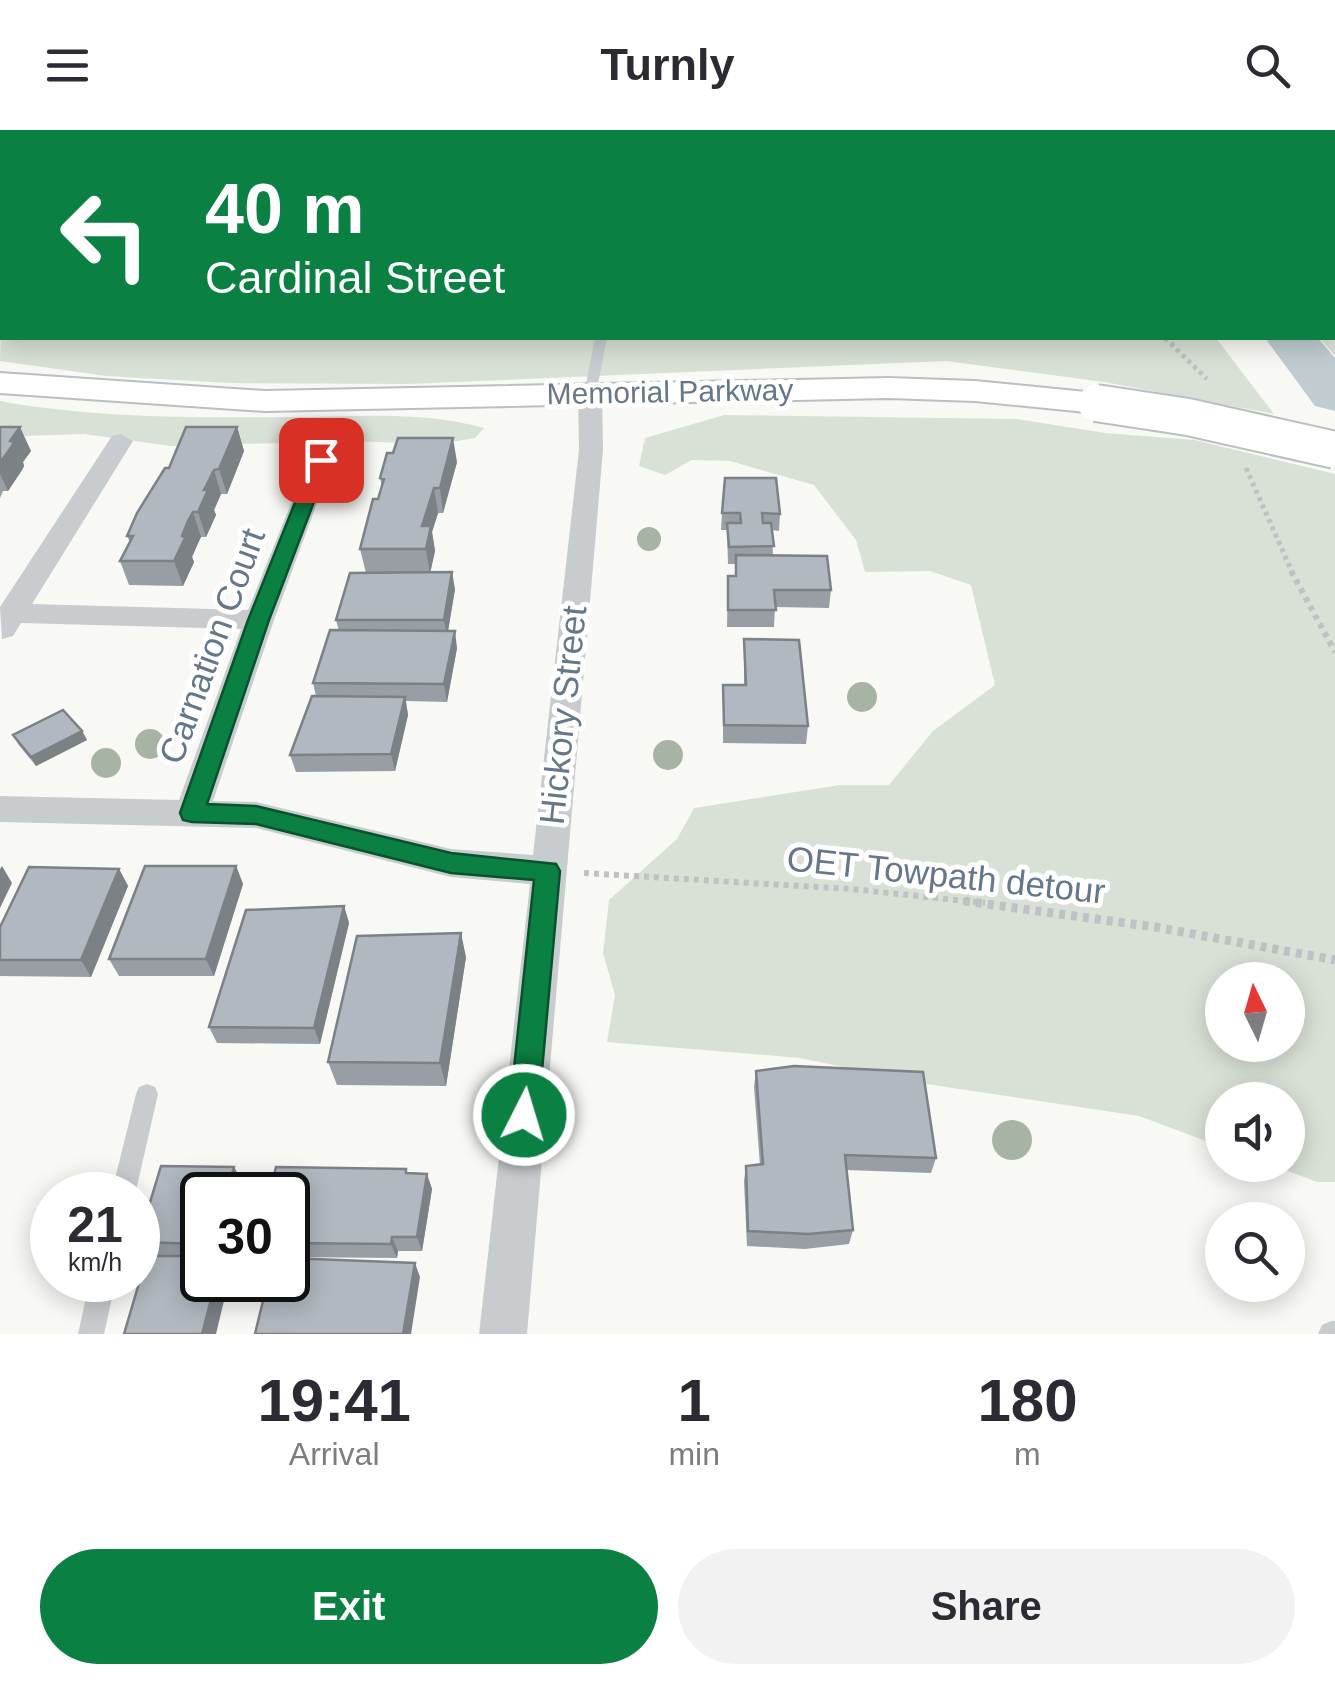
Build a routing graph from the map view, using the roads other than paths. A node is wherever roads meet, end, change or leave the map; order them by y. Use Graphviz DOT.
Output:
graph roads {
  1 [pos="602,340"];
  2 [pos="0,383"];
  3 [pos="590,394"];
  4 [pos="122,441"];
  5 [pos="326,449"];
  6 [pos="1335,450"];
  7 [pos="258,620"];
  8 [pos="6,623"];
  9 [pos="0,809"];
  10 [pos="192,813"];
  11 [pos="548,871"];
  12 [pos="146,1094"];
  13 [pos="128,1172"];
  14 [pos="98,1302"];
  15 [pos="91,1334"];
  16 [pos="503,1334"];
  1 -- 3 [label="lane"];
  2 -- 3 [label="main road, Memorial Parkway"];
  3 -- 6 [label="main road, Memorial Parkway, bridge"];
  3 -- 11 [label="street, Hickory Street"];
  4 -- 8 [label="street"];
  5 -- 7 [label="street, Carnation Court"];
  7 -- 8 [label="street"];
  7 -- 10 [label="street, Carnation Court"];
  9 -- 10 [label="street"];
  10 -- 11 [label="street"];
  11 -- 16 [label="street, Hickory Street"];
  12 -- 13 [label="lane"];
  14 -- 15 [label="lane"];
}
